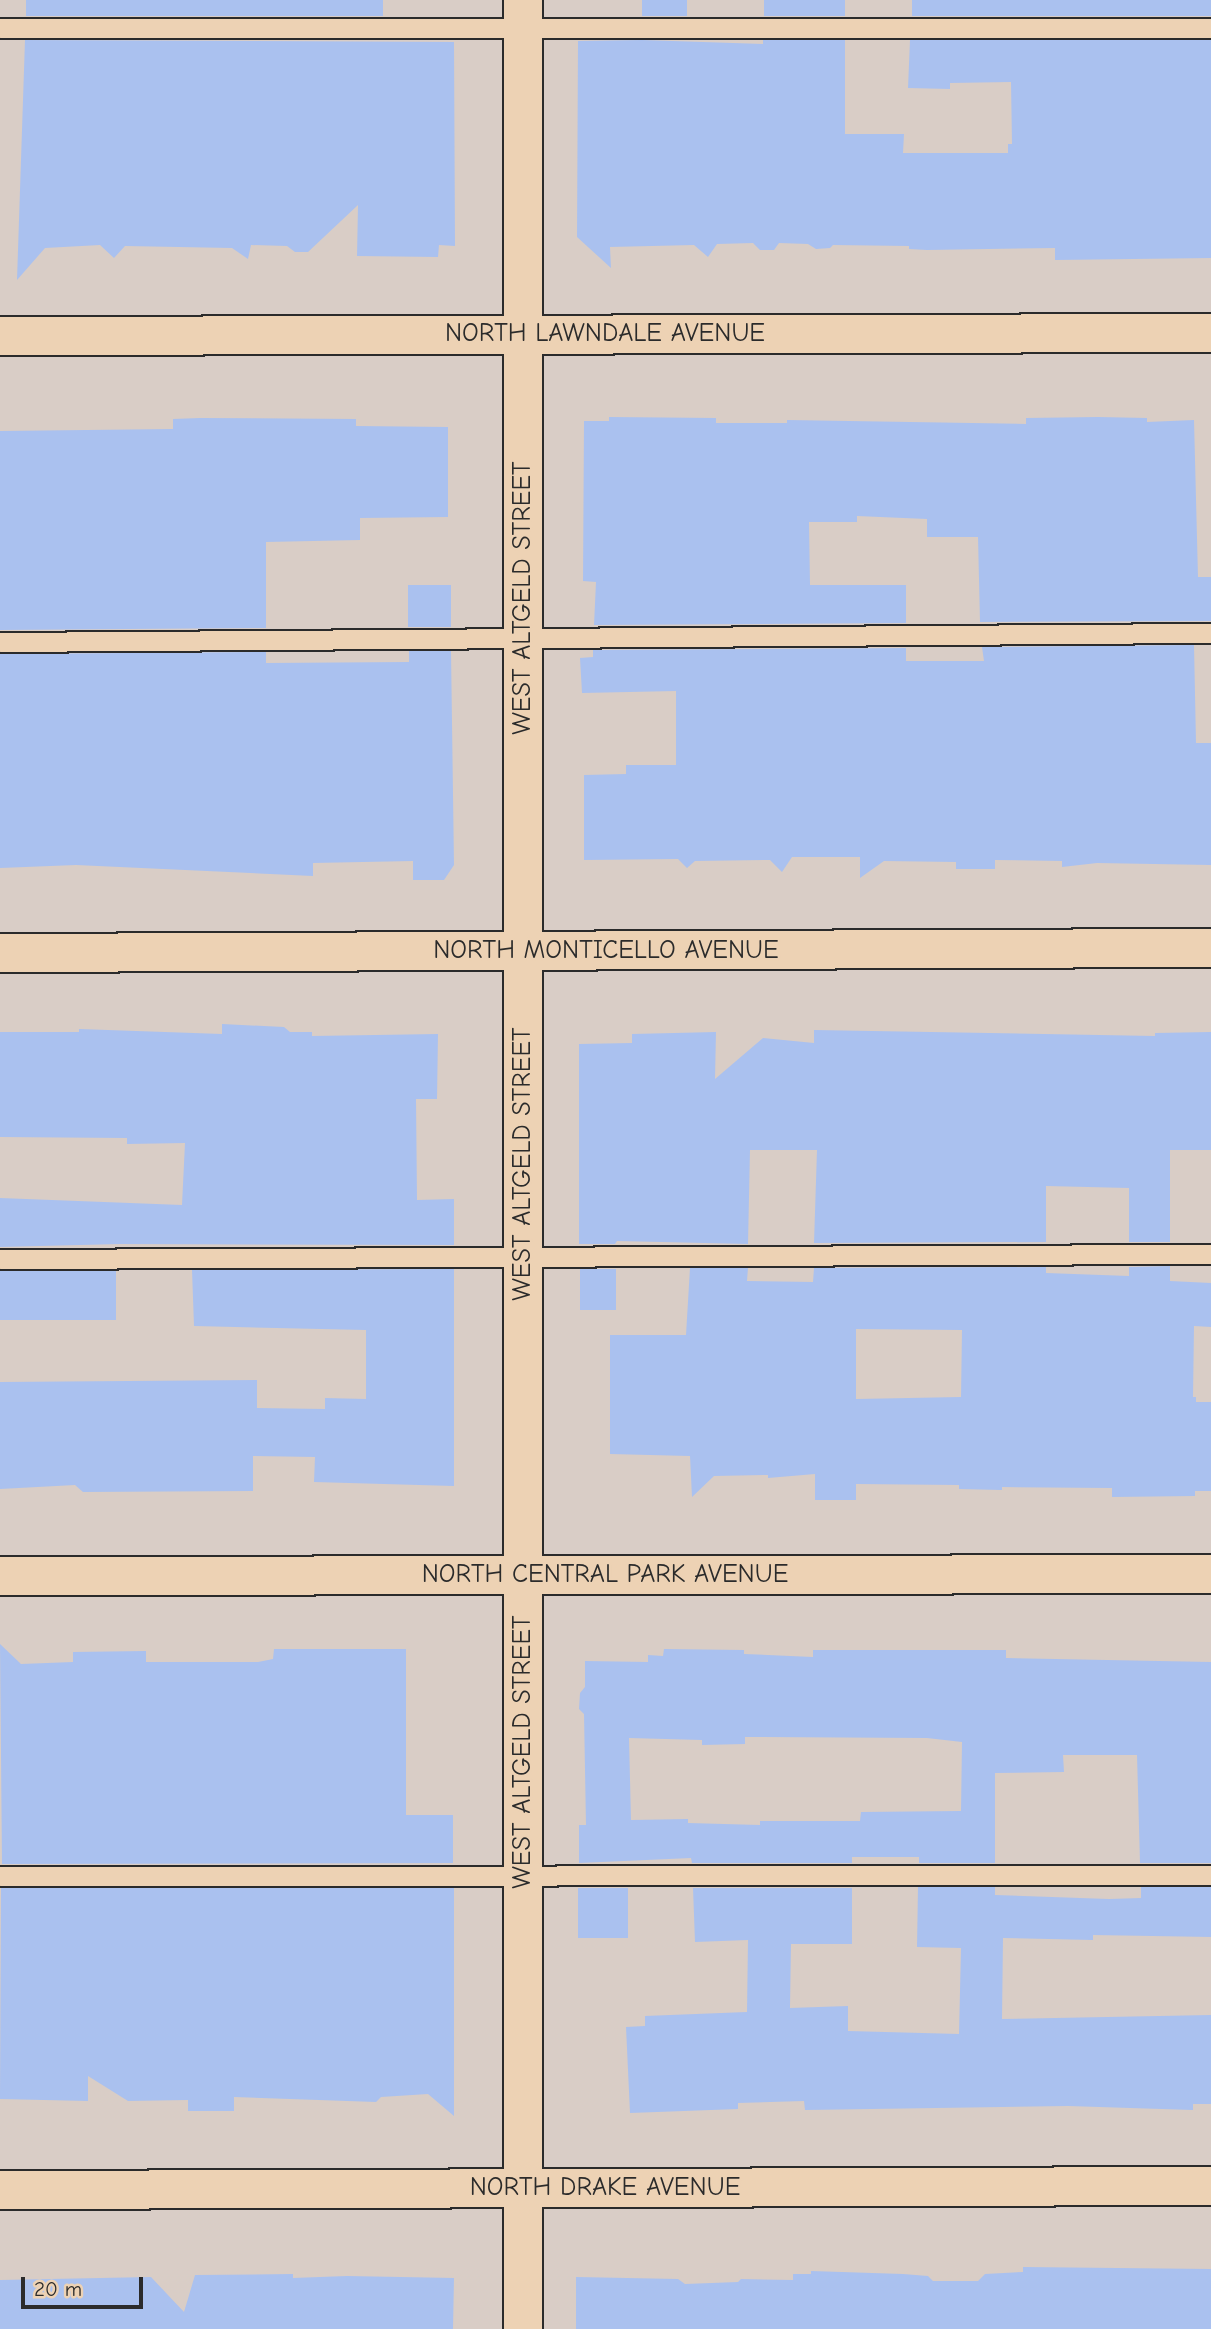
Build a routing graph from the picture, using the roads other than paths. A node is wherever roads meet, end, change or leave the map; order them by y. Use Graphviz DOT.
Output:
graph roads {
  1 [pos="523,15"];
  2 [pos="0,28"];
  3 [pos="1211,28"];
  4 [pos="1211,333"];
  5 [pos="523,334"];
  6 [pos="0,335"];
  7 [pos="1211,633"];
  8 [pos="523,640"];
  9 [pos="0,642"];
  10 [pos="1211,948"];
  11 [pos="524,951"];
  12 [pos="0,953"];
  13 [pos="523,1254"];
  14 [pos="1211,1254"];
  15 [pos="0,1259"];
  16 [pos="1211,1574"];
  17 [pos="523,1575"];
  18 [pos="0,1576"];
  19 [pos="523,1874"];
  20 [pos="1211,1875"];
  21 [pos="0,1876"];
  22 [pos="1211,2186"];
  23 [pos="523,2188"];
  24 [pos="0,2190"];
  25 [pos="523,2329"];
  1 -- 2 [label="lane"];
  1 -- 3 [label="lane"];
  1 -- 5 [label="street, WEST ALTGELD STREET"];
  4 -- 5 [label="street, NORTH LAWNDALE AVENUE"];
  5 -- 6 [label="street, NORTH LAWNDALE AVENUE"];
  5 -- 8 [label="street, WEST ALTGELD STREET"];
  7 -- 8 [label="lane"];
  8 -- 9 [label="lane"];
  8 -- 11 [label="street, WEST ALTGELD STREET"];
  10 -- 11 [label="street, NORTH MONTICELLO AVENUE"];
  11 -- 12 [label="street, NORTH MONTICELLO AVENUE"];
  11 -- 13 [label="street, WEST ALTGELD STREET"];
  13 -- 14 [label="lane"];
  13 -- 15 [label="lane"];
  13 -- 17 [label="street, WEST ALTGELD STREET"];
  16 -- 17 [label="street, NORTH CENTRAL PARK AVENUE"];
  17 -- 18 [label="street, NORTH CENTRAL PARK AVENUE"];
  17 -- 19 [label="street, WEST ALTGELD STREET"];
  19 -- 20 [label="lane"];
  19 -- 21 [label="lane"];
  19 -- 23 [label="street, WEST ALTGELD STREET"];
  22 -- 23 [label="street, NORTH DRAKE AVENUE"];
  23 -- 24 [label="street, NORTH DRAKE AVENUE"];
  23 -- 25 [label="street, WEST ALTGELD STREET"];
}
